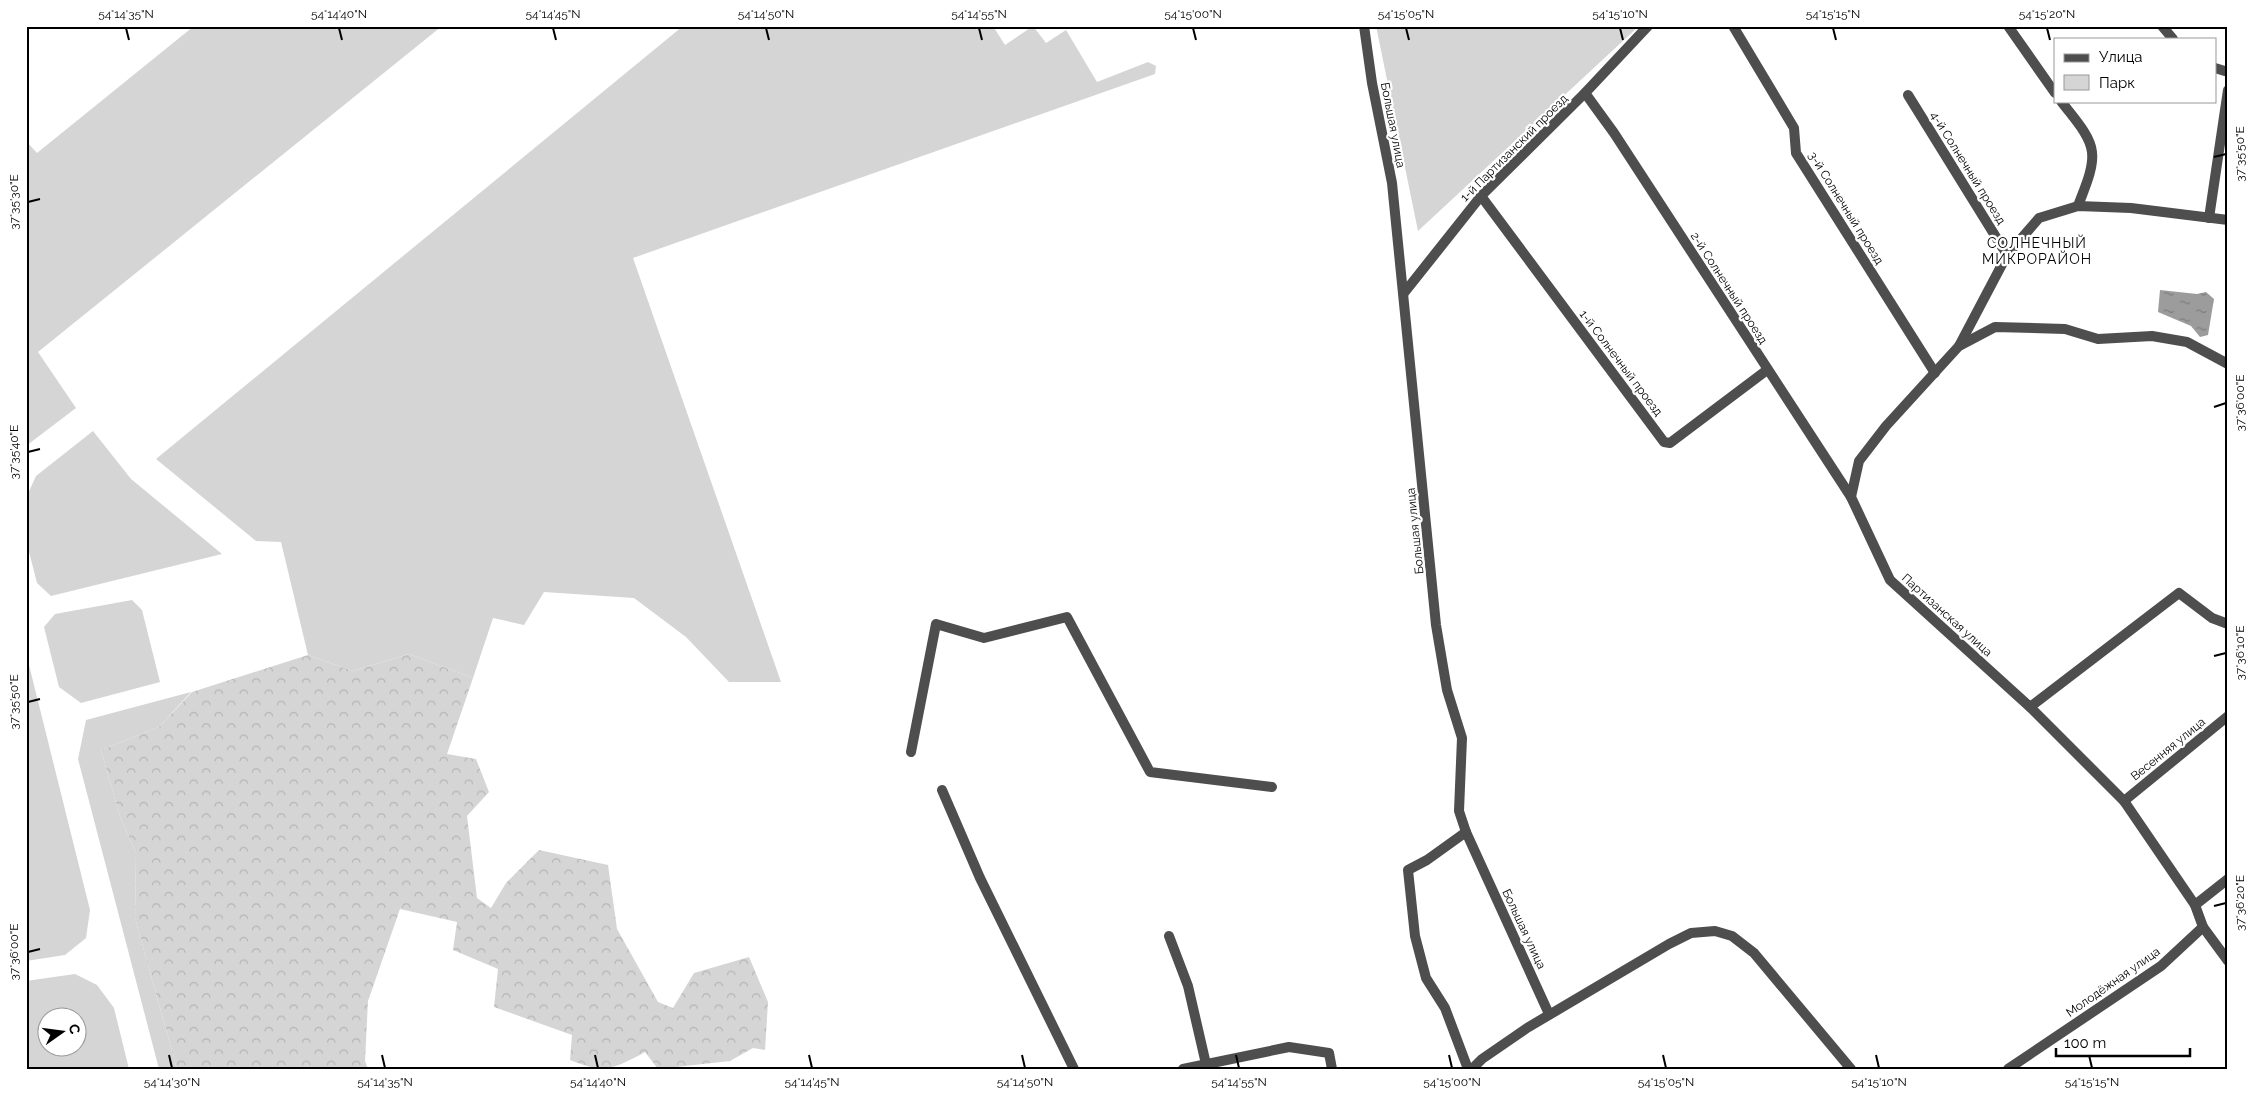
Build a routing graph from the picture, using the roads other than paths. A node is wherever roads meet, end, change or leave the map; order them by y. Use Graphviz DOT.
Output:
graph roads {
  1 [pos="1364,26"];
  2 [pos="1648,26"];
  3 [pos="1733,26"];
  4 [pos="2008,26"];
  5 [pos="2162,26"];
  6 [pos="2172,38"];
  7 [pos="2216,68"];
  8 [pos="2228,72"];
  9 [pos="2228,90"];
  10 [pos="2054,92"];
  11 [pos="1585,93"];
  12 [pos="1908,95"];
  13 [pos="2062,102"];
  14 [pos="1481,196"];
  15 [pos="2078,206"];
  16 [pos="2209,218"];
  17 [pos="2228,220"];
  18 [pos="2007,255"];
  19 [pos="1404,293"];
  20 [pos="1959,346"];
  21 [pos="2228,364"];
  22 [pos="1767,370"];
  23 [pos="1936,373"];
  24 [pos="1851,497"];
  25 [pos="2228,624"];
  26 [pos="2030,707"];
  27 [pos="2228,716"];
  28 [pos="911,752"];
  29 [pos="1272,788"];
  30 [pos="942,790"];
  31 [pos="2124,801"];
  32 [pos="1466,832"];
  33 [pos="2228,879"];
  34 [pos="2195,905"];
  35 [pos="2203,927"];
  36 [pos="1170,936"];
  37 [pos="2228,961"];
  38 [pos="1549,1014"];
  39 [pos="1206,1064"];
  40 [pos="1074,1069"];
  41 [pos="1184,1069"];
  42 [pos="1332,1069"];
  43 [pos="1468,1069"];
  44 [pos="1472,1069"];
  45 [pos="1851,1069"];
  46 [pos="2008,1069"];
  1 -- 19 [label="street, Большая улица"];
  2 -- 11 [label="street, 1-й Партизанский проезд"];
  3 -- 23 [label="street, 3-й Солнечный проезд"];
  4 -- 10 [label="street"];
  5 -- 6 [label="street"];
  7 -- 8 [label="street"];
  9 -- 16 [label="street"];
  11 -- 14 [label="street, 1-й Партизанский проезд"];
  11 -- 22 [label="street, 2-й Солнечный проезд"];
  12 -- 18 [label="street, 4-й Солнечный проезд"];
  13 -- 15 [label="street"];
  14 -- 19 [label="street, 1-й Партизанский проезд"];
  14 -- 22 [label="street, 1-й Солнечный проезд"];
  15 -- 16 [label="street"];
  15 -- 18 [label="street"];
  16 -- 17 [label="street"];
  18 -- 20 [label="street"];
  19 -- 32 [label="street, Большая улица"];
  20 -- 21 [label="street"];
  20 -- 23 [label="street"];
  22 -- 24 [label="street, 2-й Солнечный проезд"];
  23 -- 24 [label="street"];
  24 -- 26 [label="street, Партизанская улица"];
  25 -- 26 [label="street"];
  26 -- 31 [label="street, Партизанская улица"];
  27 -- 31 [label="street, Весенняя улица"];
  28 -- 29 [label="street"];
  30 -- 40 [label="street"];
  31 -- 34 [label="street, Партизанская улица"];
  32 -- 38 [label="street, Большая улица"];
  32 -- 43 [label="street"];
  33 -- 34 [label="street"];
  34 -- 35 [label="street, Партизанская улица"];
  35 -- 37 [label="street, Партизанская улица"];
  35 -- 46 [label="street, Молодёжная улица"];
  36 -- 39 [label="street"];
  38 -- 44 [label="street"];
  38 -- 45 [label="street"];
  39 -- 41 [label="street"];
  39 -- 42 [label="street"];
}
